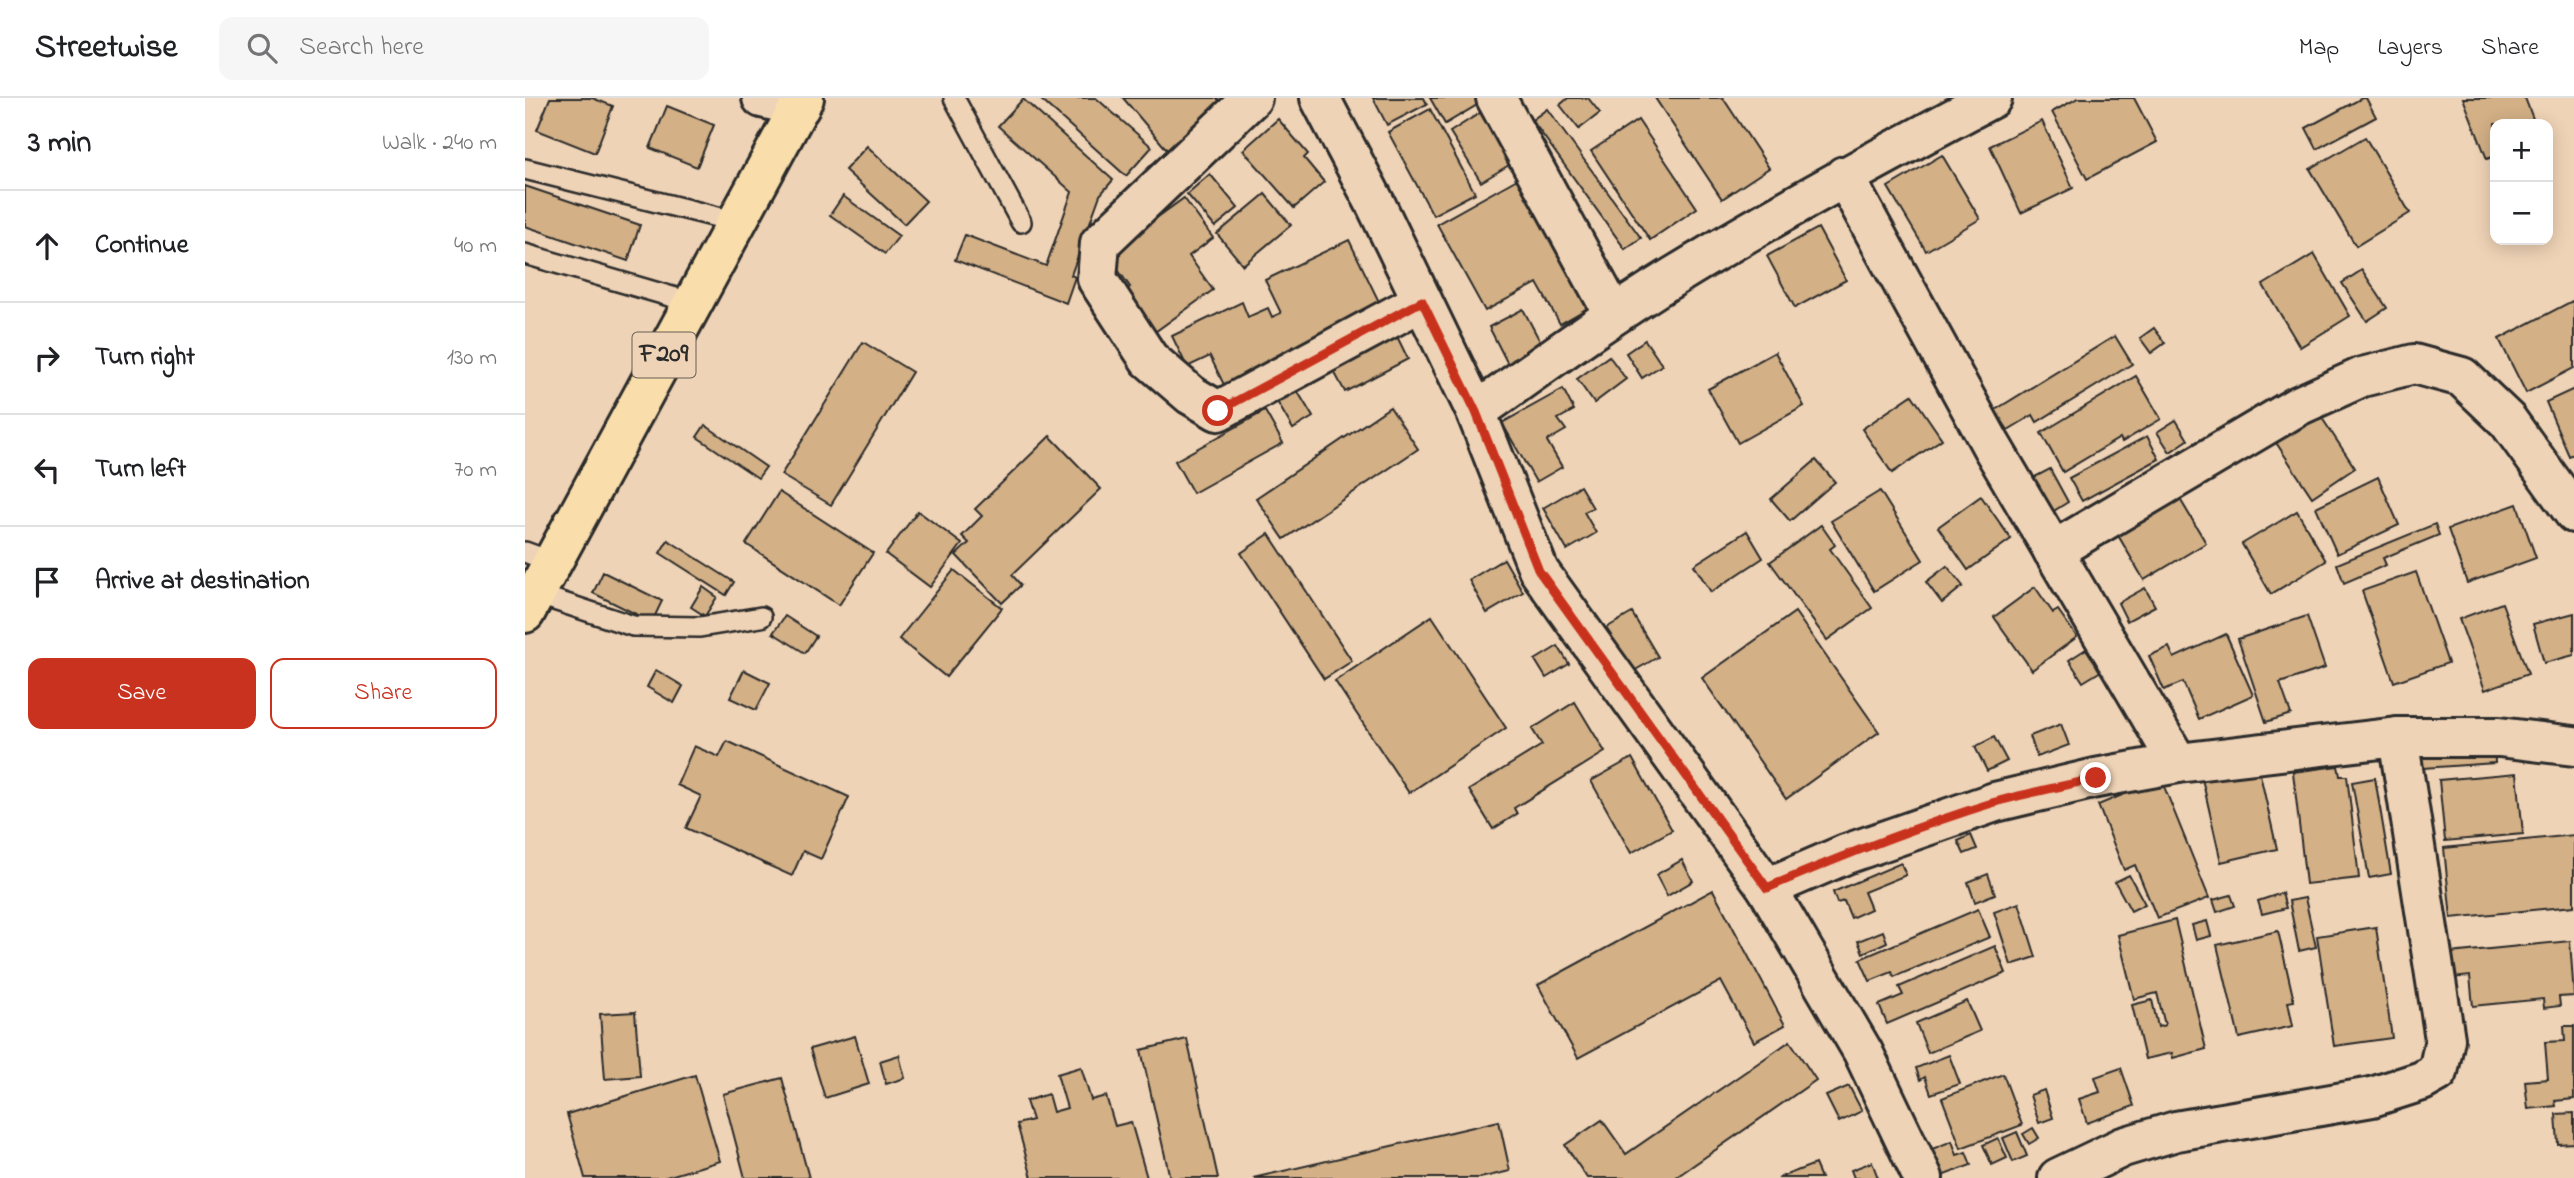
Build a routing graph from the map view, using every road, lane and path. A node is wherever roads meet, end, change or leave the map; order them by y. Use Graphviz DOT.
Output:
graph roads {
  1 [pos="762,98"];
  2 [pos="954,98"];
  3 [pos="1252,98"];
  4 [pos="1320,98"];
  5 [pos="1496,98"];
  6 [pos="1991,98"];
  7 [pos="802,102"];
  8 [pos="525,169"];
  9 [pos="1844,176"];
  10 [pos="737,222"];
  11 [pos="1021,222"];
  12 [pos="525,254"];
  13 [pos="1422,301"];
  14 [pos="693,303"];
  15 [pos="1614,315"];
  16 [pos="1476,412"];
  17 [pos="2574,513"];
  18 [pos="2053,551"];
  19 [pos="535,580"];
  20 [pos="761,617"];
  21 [pos="2398,737"];
  22 [pos="2574,746"];
  23 [pos="2178,763"];
  24 [pos="1767,888"];
  25 [pos="1923,1178"];
  26 [pos="2058,1178"];
  1 -- 7 [label="street"];
  2 -- 11 [label="lane"];
  3 -- 13 [label="street"];
  4 -- 13 [label="street"];
  5 -- 15 [label="street"];
  6 -- 9 [label="street"];
  7 -- 10 [label="main road, F209"];
  8 -- 10 [label="lane"];
  9 -- 15 [label="street"];
  9 -- 18 [label="street"];
  10 -- 14 [label="main road, F209"];
  12 -- 14 [label="lane"];
  13 -- 16 [label="street"];
  14 -- 19 [label="main road, F209"];
  15 -- 16 [label="street"];
  16 -- 24 [label="street"];
  17 -- 18 [label="street"];
  18 -- 23 [label="street"];
  19 -- 20 [label="lane"];
  21 -- 22 [label="street"];
  21 -- 23 [label="street"];
  21 -- 26 [label="street"];
  23 -- 24 [label="street"];
  24 -- 25 [label="street"];
}
